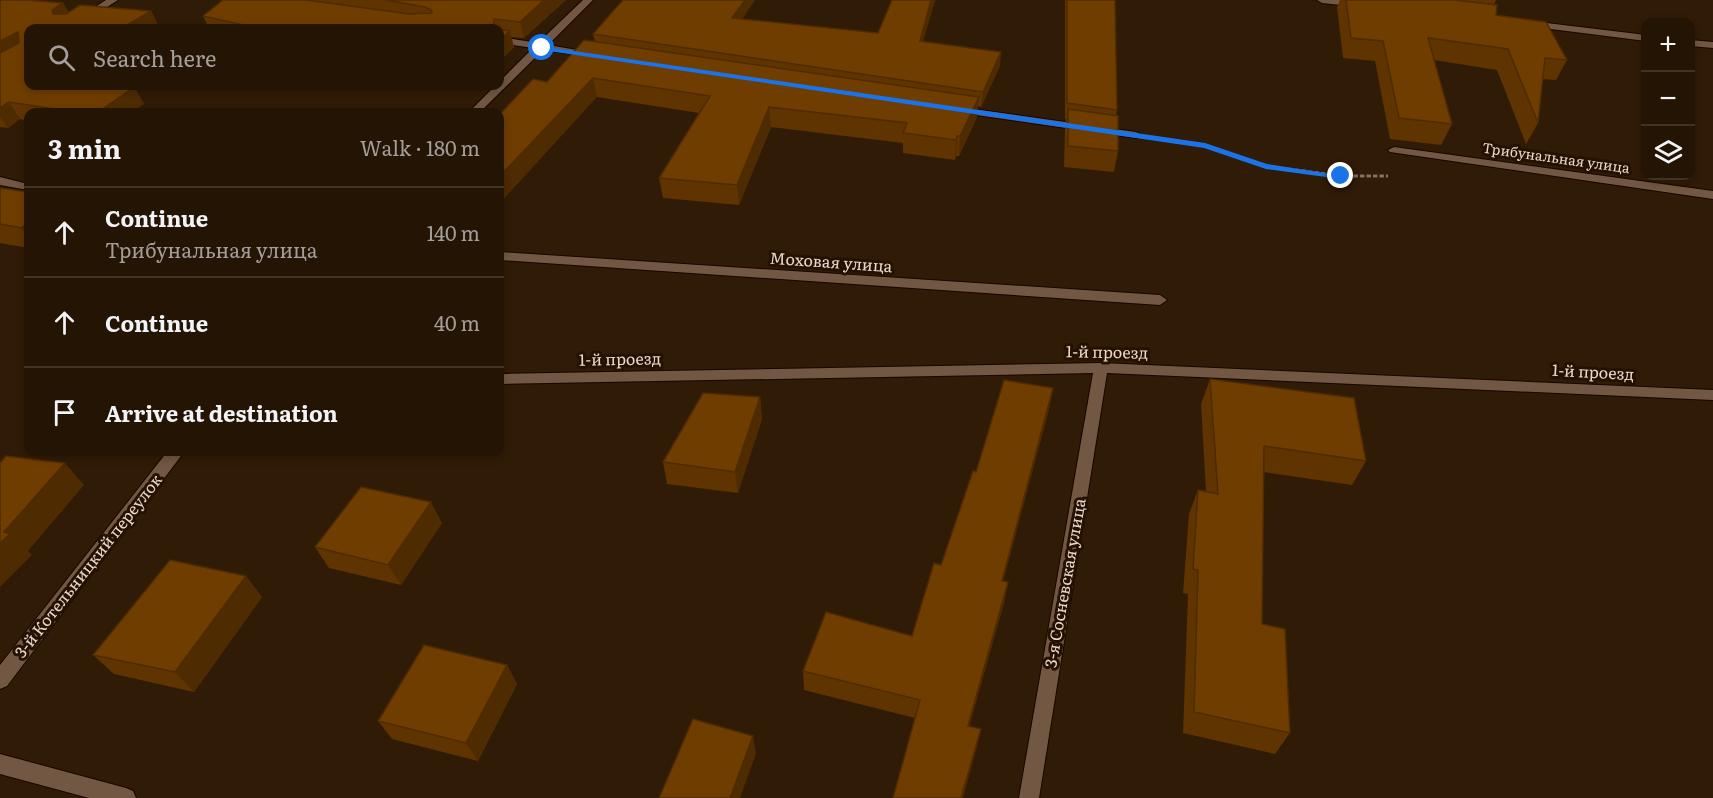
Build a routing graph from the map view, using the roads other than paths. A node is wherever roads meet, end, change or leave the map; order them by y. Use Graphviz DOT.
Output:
graph roads {
  1 [pos="113,0"];
  2 [pos="588,0"];
  3 [pos="1322,0"];
  4 [pos="1368,5"];
  5 [pos="1518,23"];
  6 [pos="74,24"];
  7 [pos="1641,37"];
  8 [pos="504,41"];
  9 [pos="1695,43"];
  10 [pos="1713,45"];
  11 [pos="542,48"];
  12 [pos="599,56"];
  13 [pos="504,84"];
  14 [pos="497,90"];
  15 [pos="478,108"];
  16 [pos="948,108"];
  17 [pos="1136,135"];
  18 [pos="1394,150"];
  19 [pos="0,181"];
  20 [pos="24,186"];
  21 [pos="1713,195"];
  22 [pos="504,256"];
  23 [pos="1160,300"];
  24 [pos="1101,368"];
  25 [pos="504,380"];
  26 [pos="1713,395"];
  27 [pos="173,456"];
  28 [pos="0,680"];
  29 [pos="0,764"];
  30 [pos="126,798"];
  31 [pos="1029,798"];
  1 -- 6 [label="street"];
  2 -- 11 [label="street"];
  3 -- 4 [label="street"];
  5 -- 7 [label="street"];
  8 -- 11 [label="street"];
  9 -- 10 [label="street"];
  11 -- 12 [label="street"];
  11 -- 13 [label="street"];
  14 -- 15 [label="street"];
  16 -- 17 [label="street"];
  18 -- 21 [label="street, Трибунальная улица"];
  19 -- 20 [label="street"];
  22 -- 23 [label="street, Моховая улица"];
  24 -- 25 [label="street, 1-й проезд"];
  24 -- 26 [label="street, 1-й проезд"];
  24 -- 31 [label="street, 3-я Сосневская улица"];
  27 -- 28 [label="street, 3-й Котельницкий переулок"];
  29 -- 30 [label="street"];
}
